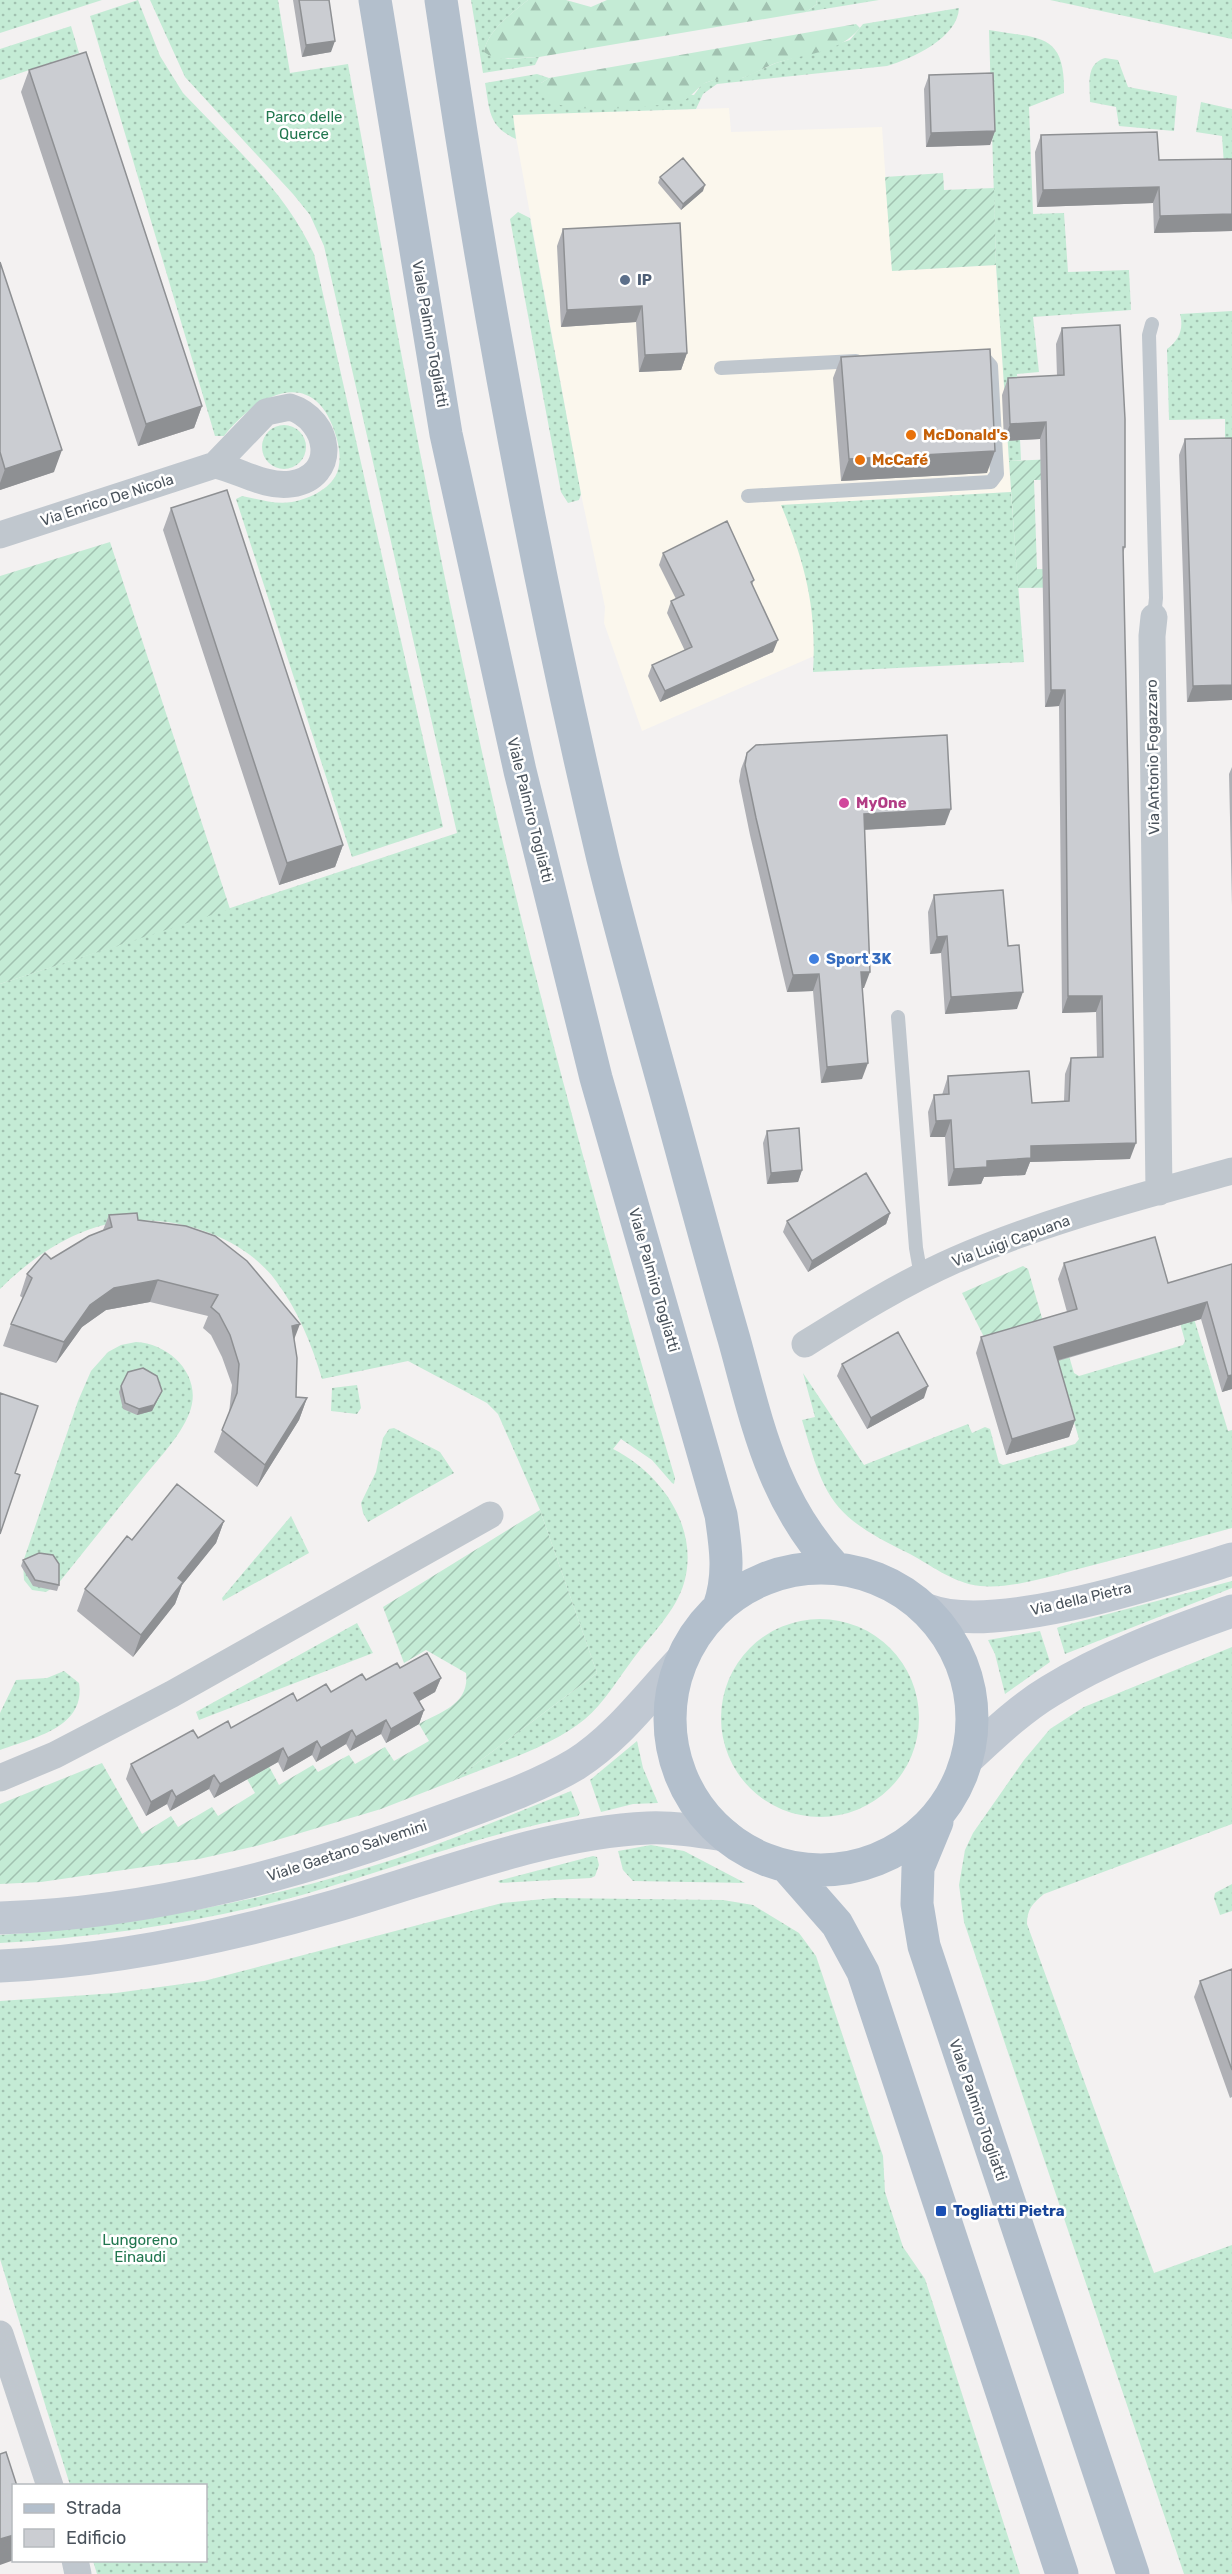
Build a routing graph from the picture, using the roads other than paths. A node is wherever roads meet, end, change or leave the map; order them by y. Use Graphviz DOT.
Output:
graph roads {
  1 [pos="375,0"];
  2 [pos="441,0"];
  3 [pos="1152,324"];
  4 [pos="960,358"];
  5 [pos="866,361"];
  6 [pos="721,368"];
  7 [pos="215,465"];
  8 [pos="748,496"];
  9 [pos="0,535"];
  10 [pos="1154,617"];
  11 [pos="898,1017"];
  12 [pos="1232,1171"];
  13 [pos="1159,1192"];
  14 [pos="921,1276"];
  15 [pos="805,1344"];
  16 [pos="490,1515"];
  17 [pos="1232,1559"];
  18 [pos="835,1568"];
  19 [pos="719,1607"];
  20 [pos="927,1610"];
  21 [pos="1232,1611"];
  22 [pos="680,1662"];
  23 [pos="968,1758"];
  24 [pos="0,1778"];
  25 [pos="940,1813"];
  26 [pos="725,1835"];
  27 [pos="788,1867"];
  28 [pos="0,1918"];
  29 [pos="0,1965"];
  30 [pos="0,2334"];
  31 [pos="49,2484"];
  32 [pos="1062,2574"];
  33 [pos="1133,2574"];
  1 -- 19 [label="main road, Viale Palmiro Togliatti"];
  2 -- 18 [label="main road"];
  3 -- 10 [label="lane, Via Antonio Fogazzaro"];
  4 -- 8 [label="lane"];
  5 -- 6 [label="lane"];
  7 -- 9 [label="street, Via Enrico De Nicola"];
  10 -- 13 [label="street, Via Antonio Fogazzaro"];
  11 -- 14 [label="lane"];
  12 -- 13 [label="street, Via Luigi Capuana"];
  13 -- 14 [label="street, Via Luigi Capuana"];
  14 -- 15 [label="street, Via Luigi Capuana"];
  16 -- 24 [label="street"];
  17 -- 20 [label="main road, Via della Pietra"];
  18 -- 19 [label="main road"];
  18 -- 20 [label="main road"];
  19 -- 22 [label="main road"];
  20 -- 23 [label="main road"];
  21 -- 23 [label="main road"];
  22 -- 26 [label="main road"];
  22 -- 28 [label="main road, Viale Gaetano Salvemini"];
  23 -- 25 [label="main road"];
  25 -- 27 [label="main road"];
  25 -- 33 [label="main road, Viale Palmiro Togliatti"];
  26 -- 27 [label="main road"];
  26 -- 29 [label="main road"];
  27 -- 32 [label="main road"];
  30 -- 31 [label="street"];
}
